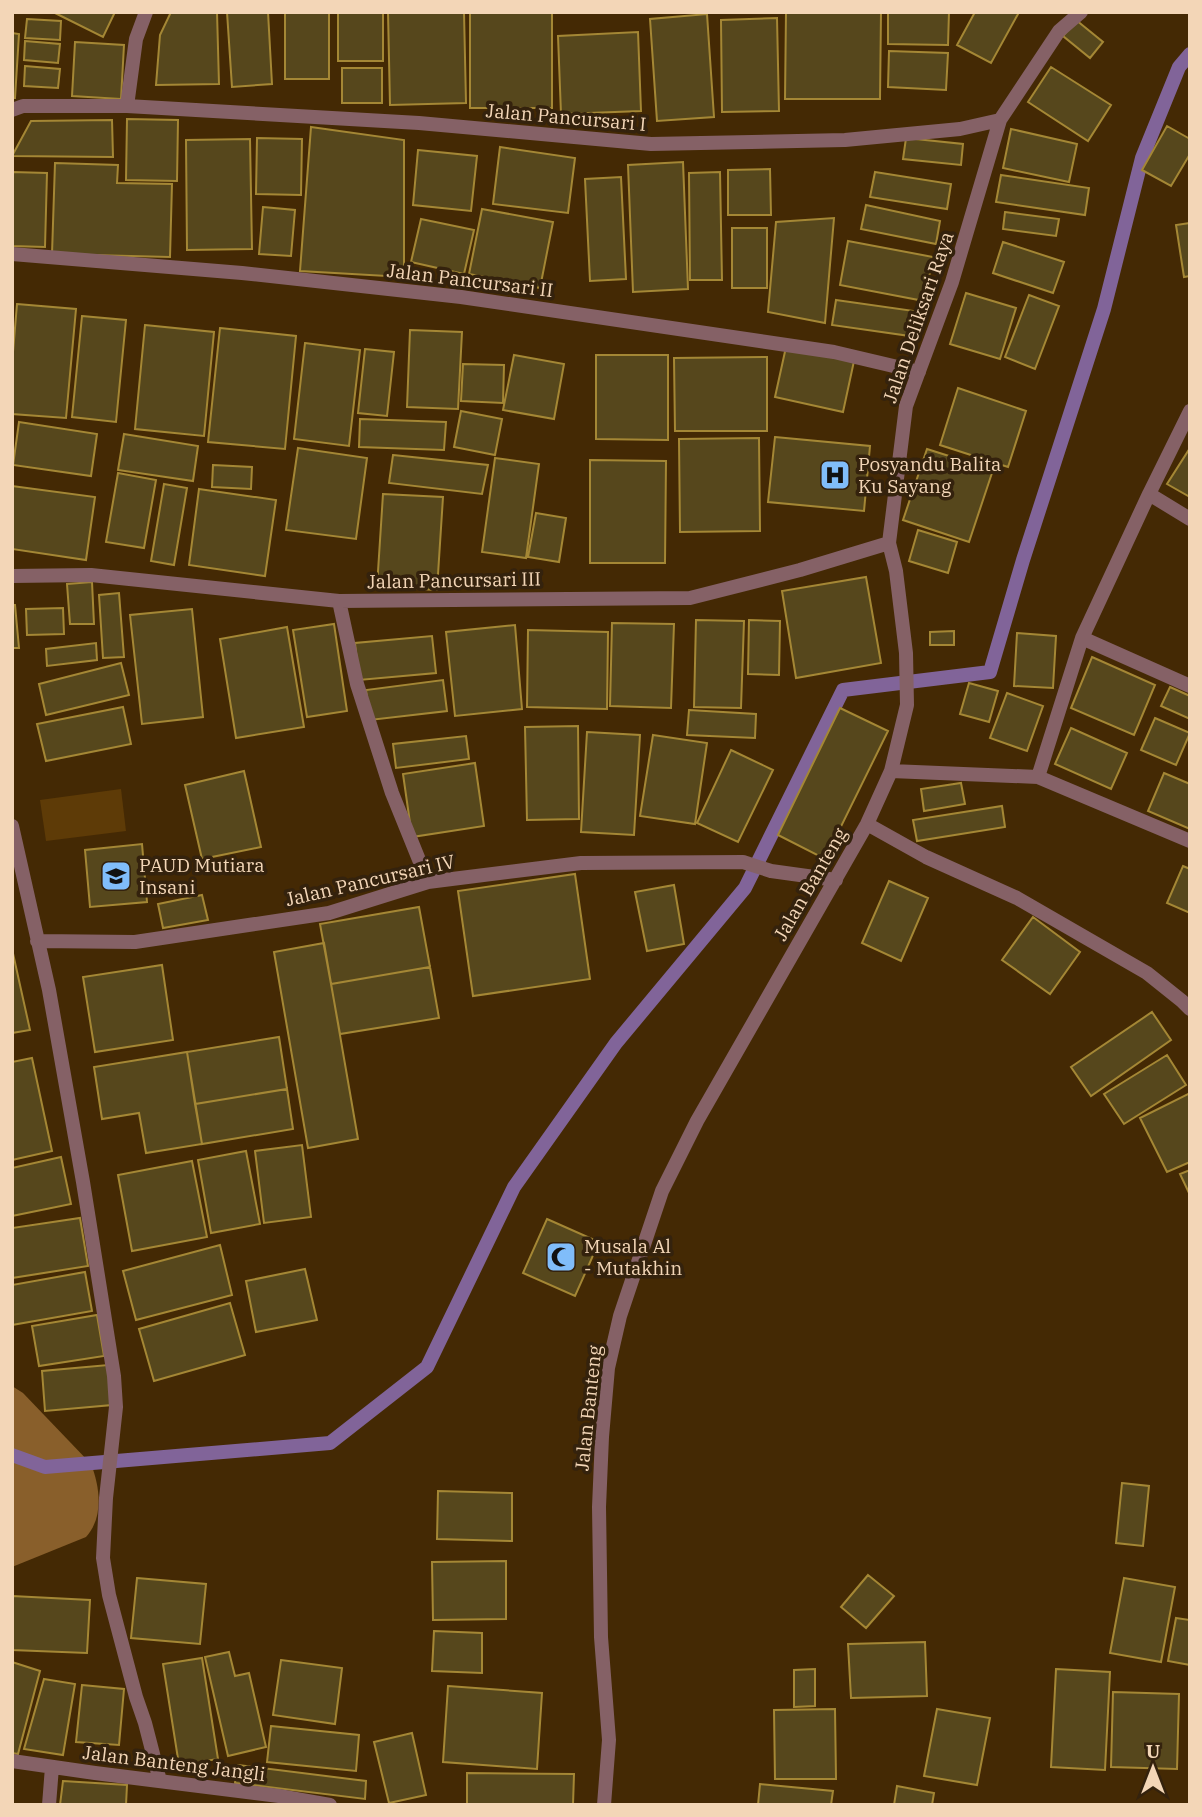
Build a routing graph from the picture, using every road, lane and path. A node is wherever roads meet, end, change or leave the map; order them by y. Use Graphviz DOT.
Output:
graph roads {
  1 [pos="146,12"];
  2 [pos="1081,12"];
  3 [pos="127,106"];
  4 [pos="12,110"];
  5 [pos="1000,120"];
  6 [pos="12,254"];
  7 [pos="919,372"];
  8 [pos="1190,411"];
  9 [pos="1149,494"];
  10 [pos="1190,519"];
  11 [pos="889,543"];
  12 [pos="12,576"];
  13 [pos="339,601"];
  14 [pos="1082,638"];
  15 [pos="1190,686"];
  16 [pos="891,771"];
  17 [pos="1038,778"];
  18 [pos="867,824"];
  19 [pos="12,826"];
  20 [pos="1190,841"];
  21 [pos="836,880"];
  22 [pos="428,882"];
  23 [pos="19,887"];
  24 [pos="37,941"];
  25 [pos="1190,1009"];
  26 [pos="12,1761"];
  27 [pos="52,1766"];
  28 [pos="160,1781"];
  29 [pos="49,1805"];
  30 [pos="330,1805"];
  31 [pos="604,1805"];
  1 -- 3 [label="street"];
  2 -- 5 [label="street, Jalan Deliksari Raya"];
  3 -- 4 [label="street, Jalan Pancursari I"];
  3 -- 5 [label="street, Jalan Pancursari I"];
  5 -- 7 [label="street, Jalan Deliksari Raya"];
  6 -- 7 [label="street, Jalan Pancursari II"];
  7 -- 11 [label="street, Jalan Deliksari Raya"];
  8 -- 9 [label="street"];
  9 -- 10 [label="street"];
  9 -- 14 [label="street"];
  11 -- 13 [label="street, Jalan Pancursari III"];
  11 -- 16 [label="street, Jalan Deliksari Raya"];
  12 -- 13 [label="street, Jalan Pancursari III"];
  13 -- 22 [label="street"];
  14 -- 15 [label="street"];
  14 -- 17 [label="street"];
  16 -- 17 [label="street"];
  16 -- 18 [label="street, Jalan Deliksari Raya"];
  17 -- 20 [label="street"];
  18 -- 21 [label="street, Jalan Banteng"];
  18 -- 25 [label="street"];
  19 -- 23 [label="street"];
  21 -- 22 [label="street, Jalan Pancursari IV"];
  21 -- 31 [label="street, Jalan Banteng"];
  22 -- 24 [label="street, Jalan Pancursari IV"];
  23 -- 24 [label="street"];
  24 -- 28 [label="street"];
  26 -- 27 [label="street, Jalan Banteng Jangli"];
  27 -- 28 [label="street, Jalan Banteng Jangli"];
  27 -- 29 [label="street"];
  28 -- 30 [label="street, Jalan Banteng Jangli"];
}
